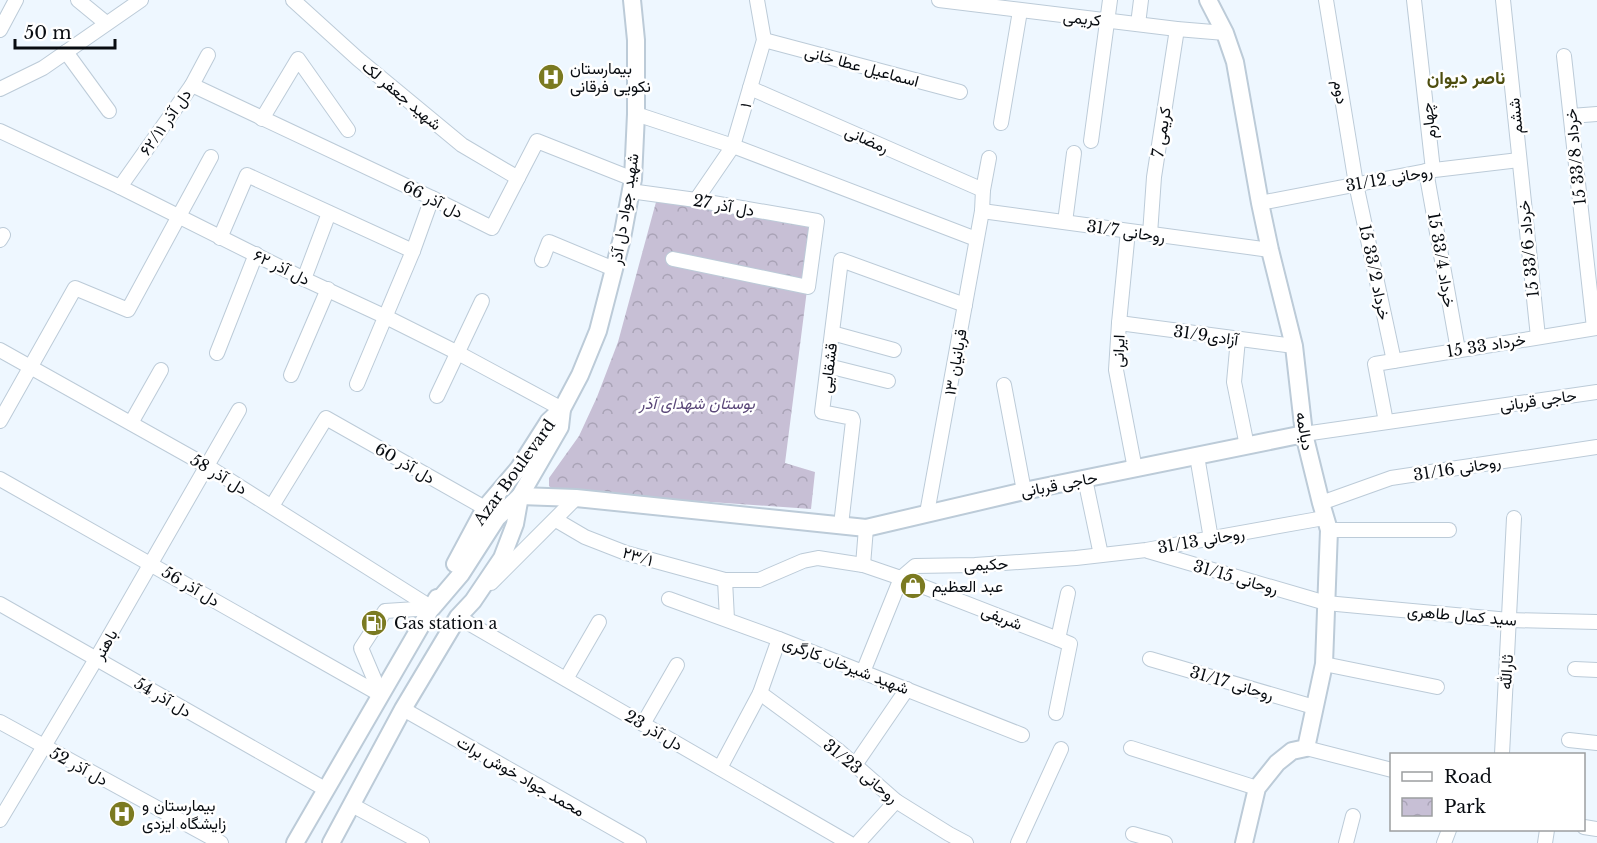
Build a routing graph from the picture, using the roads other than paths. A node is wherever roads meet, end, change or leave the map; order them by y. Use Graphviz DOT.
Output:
graph roads {
  1 [pos="16,0"];
  2 [pos="78,0"];
  3 [pos="141,0"];
  4 [pos="293,0"];
  5 [pos="632,0"];
  6 [pos="757,0"];
  7 [pos="939,0"];
  8 [pos="1110,0"];
  9 [pos="1141,0"];
  10 [pos="1208,0"];
  11 [pos="1326,0"];
  12 [pos="1414,0"];
  13 [pos="1503,0"];
  14 [pos="985,3"];
  15 [pos="1037,6"];
  16 [pos="1020,11"];
  17 [pos="1108,20"];
  18 [pos="106,23"];
  19 [pos="1138,24"];
  20 [pos="1177,29"];
  21 [pos="0,30"];
  22 [pos="1225,33"];
  23 [pos="764,40"];
  24 [pos="66,52"];
  25 [pos="208,55"];
  26 [pos="1564,56"];
  27 [pos="192,85"];
  28 [pos="750,88"];
  29 [pos="0,89"];
  30 [pos="960,92"];
  31 [pos="109,111"];
  32 [pos="636,114"];
  33 [pos="1597,114"];
  34 [pos="1571,116"];
  35 [pos="262,119"];
  36 [pos="1001,123"];
  37 [pos="348,130"];
  38 [pos="2,136"];
  39 [pos="1091,141"];
  40 [pos="733,146"];
  41 [pos="1074,153"];
  42 [pos="211,157"];
  43 [pos="989,158"];
  44 [pos="1519,160"];
  45 [pos="1430,171"];
  46 [pos="518,178"];
  47 [pos="1356,184"];
  48 [pos="631,185"];
  49 [pos="120,187"];
  50 [pos="983,190"];
  51 [pos="432,198"];
  52 [pos="696,200"];
  53 [pos="1260,203"];
  54 [pos="982,211"];
  55 [pos="329,213"];
  56 [pos="178,216"];
  57 [pos="1065,222"];
  58 [pos="1128,231"];
  59 [pos="1150,234"];
  60 [pos="220,238"];
  61 [pos="976,239"];
  62 [pos="1270,250"];
  63 [pos="413,251"];
  64 [pos="256,254"];
  65 [pos="673,259"];
  66 [pos="542,260"];
  67 [pos="614,269"];
  68 [pos="304,279"];
  69 [pos="328,289"];
  70 [pos="482,301"];
  71 [pos="965,304"];
  72 [pos="386,317"];
  73 [pos="1119,323"];
  74 [pos="1596,328"];
  75 [pos="832,333"];
  76 [pos="1538,337"];
  77 [pos="1238,339"];
  78 [pos="1294,346"];
  79 [pos="0,350"];
  80 [pos="894,350"];
  81 [pos="1458,350"];
  82 [pos="217,353"];
  83 [pos="458,353"];
  84 [pos="1394,361"];
  85 [pos="828,366"];
  86 [pos="31,367"];
  87 [pos="161,370"];
  88 [pos="291,375"];
  89 [pos="888,381"];
  90 [pos="357,384"];
  91 [pos="1004,385"];
  92 [pos="1597,392"];
  93 [pos="437,396"];
  94 [pos="562,409"];
  95 [pos="239,410"];
  96 [pos="0,421"];
  97 [pos="1386,422"];
  98 [pos="132,423"];
  99 [pos="1304,434"];
  100 [pos="1247,446"];
  101 [pos="1597,447"];
  102 [pos="1197,456"];
  103 [pos="207,466"];
  104 [pos="1135,469"];
  105 [pos="0,479"];
  106 [pos="1085,479"];
  107 [pos="1024,491"];
  108 [pos="520,496"];
  109 [pos="576,498"];
  110 [pos="272,506"];
  111 [pos="485,508"];
  112 [pos="927,513"];
  113 [pos="1325,517"];
  114 [pos="1514,518"];
  115 [pos="556,520"];
  116 [pos="841,525"];
  117 [pos="867,528"];
  118 [pos="1449,530"];
  119 [pos="1211,538"];
  120 [pos="479,545"];
  121 [pos="1146,550"];
  122 [pos="1101,555"];
  123 [pos="502,558"];
  124 [pos="1076,558"];
  125 [pos="151,564"];
  126 [pos="863,565"];
  127 [pos="901,578"];
  128 [pos="725,580"];
  129 [pos="1068,593"];
  130 [pos="669,599"];
  131 [pos="472,602"];
  132 [pos="1326,603"];
  133 [pos="0,604"];
  134 [pos="432,608"];
  135 [pos="458,617"];
  136 [pos="727,619"];
  137 [pos="1509,620"];
  138 [pos="599,622"];
  139 [pos="1597,622"];
  140 [pos="779,639"];
  141 [pos="1064,641"];
  142 [pos="96,658"];
  143 [pos="1150,659"];
  144 [pos="1324,664"];
  145 [pos="677,665"];
  146 [pos="1575,669"];
  147 [pos="1597,670"];
  148 [pos="863,672"];
  149 [pos="566,679"];
  150 [pos="1437,687"];
  151 [pos="907,690"];
  152 [pos="760,693"];
  153 [pos="381,695"];
  154 [pos="1314,707"];
  155 [pos="403,709"];
  156 [pos="1056,714"];
  157 [pos="0,722"];
  158 [pos="643,724"];
  159 [pos="1022,735"];
  160 [pos="1569,740"];
  161 [pos="1597,742"];
  162 [pos="44,747"];
  163 [pos="1131,748"];
  164 [pos="1306,748"];
  165 [pos="1061,749"];
  166 [pos="1502,753"];
  167 [pos="855,765"];
  168 [pos="720,768"];
  169 [pos="1390,769"];
  170 [pos="1257,788"];
  171 [pos="325,789"];
  172 [pos="896,801"];
  173 [pos="352,805"];
  174 [pos="1353,816"];
  175 [pos="0,820"];
  176 [pos="1133,834"];
  177 [pos="221,843"];
  178 [pos="295,843"];
  179 [pos="330,843"];
  180 [pos="422,843"];
  181 [pos="639,843"];
  182 [pos="849,843"];
  183 [pos="858,843"];
  184 [pos="966,843"];
  185 [pos="1018,843"];
  186 [pos="1165,843"];
  187 [pos="1244,843"];
  188 [pos="1346,843"];
  1 -- 21 [label="street"];
  2 -- 18 [label="street"];
  3 -- 18 [label="street"];
  4 -- 46 [label="street, شهید جعفر لک"];
  5 -- 32 [label="main road, شهید جواد دل آذر"];
  6 -- 23 [label="street, ۱"];
  7 -- 14 [label="street, کریمی"];
  8 -- 17 [label="street"];
  9 -- 19 [label="street"];
  10 -- 22 [label="main road, دیالمه"];
  11 -- 47 [label="street, دوم"];
  12 -- 45 [label="street, چهارم"];
  13 -- 44 [label="street, ششم"];
  14 -- 16 [label="street, کریمی"];
  15 -- 16 [label="street, کریمی"];
  15 -- 17 [label="street, کریمی"];
  16 -- 36 [label="street"];
  17 -- 19 [label="street, کریمی"];
  17 -- 39 [label="street"];
  18 -- 24 [label="street"];
  19 -- 20 [label="street, کریمی"];
  20 -- 22 [label="street, کریمی"];
  20 -- 59 [label="street, کریمی 7"];
  22 -- 53 [label="main road, دیالمه"];
  23 -- 28 [label="street, ۱"];
  23 -- 30 [label="street, اسماعیل عطا خانی"];
  24 -- 29 [label="street"];
  24 -- 31 [label="street"];
  25 -- 27 [label="street, دل آذر ۶۲/۱۱"];
  26 -- 34 [label="street, 15 خرداد 33/8"];
  27 -- 35 [label="street, دل آذر 66"];
  27 -- 49 [label="street, دل آذر ۶۲/۱۱"];
  28 -- 40 [label="street, ۱"];
  28 -- 50 [label="street, رمضانی"];
  32 -- 40 [label="street"];
  32 -- 48 [label="main road, شهید جواد دل آذر"];
  33 -- 34 [label="street"];
  34 -- 74 [label="street, 15 خرداد 33/8"];
  35 -- 37 [label="street"];
  35 -- 51 [label="street, دل آذر 66"];
  38 -- 49 [label="street, دل آذر ۶۲"];
  40 -- 52 [label="street, ۱"];
  40 -- 61 [label="street"];
  41 -- 57 [label="street"];
  42 -- 56 [label="street"];
  43 -- 50 [label="street, ۱۳ قربانیان"];
  44 -- 45 [label="street, روحانی 31/12"];
  44 -- 76 [label="street, 15 خرداد 33/6"];
  45 -- 47 [label="street, روحانی 31/12"];
  45 -- 81 [label="street, 15 خرداد 33/4"];
  46 -- 48 [label="street, دل آذر 66"];
  46 -- 51 [label="street, دل آذر 66"];
  47 -- 53 [label="street, روحانی 31/12"];
  47 -- 84 [label="street, 15 خرداد 33/2"];
  48 -- 52 [label="street, دل آذر 27"];
  48 -- 67 [label="main road, شهید جواد دل آذر"];
  49 -- 56 [label="street, دل آذر ۶۲"];
  50 -- 54 [label="street, ۱۳ قربانیان"];
  51 -- 63 [label="street"];
  52 -- 65 [label="street, دل آذر 27"];
  53 -- 62 [label="main road, دیالمه"];
  54 -- 57 [label="street, روحانی 31/7"];
  54 -- 61 [label="street, ۱۳ قربانیان"];
  55 -- 60 [label="street"];
  55 -- 63 [label="street"];
  55 -- 68 [label="street"];
  56 -- 60 [label="street, دل آذر ۶۲"];
  56 -- 86 [label="street"];
  57 -- 58 [label="street, روحانی 31/7"];
  58 -- 59 [label="street, روحانی 31/7"];
  58 -- 73 [label="street, ایرانی"];
  59 -- 62 [label="street, روحانی 31/7"];
  60 -- 64 [label="street, دل آذر ۶۲"];
  61 -- 71 [label="street, ۱۳ قربانیان"];
  62 -- 78 [label="main road, دیالمه"];
  63 -- 72 [label="street"];
  64 -- 68 [label="street, دل آذر ۶۲"];
  64 -- 82 [label="street"];
  66 -- 67 [label="street"];
  67 -- 94 [label="main road, شهید جواد دل آذر"];
  68 -- 69 [label="street, دل آذر ۶۲"];
  69 -- 72 [label="street, دل آذر ۶۲"];
  69 -- 88 [label="street"];
  70 -- 83 [label="street"];
  71 -- 75 [label="street, قشقایی"];
  71 -- 112 [label="street, ۱۳ قربانیان"];
  72 -- 83 [label="street, دل آذر ۶۲"];
  72 -- 90 [label="street"];
  73 -- 77 [label="street, آزادی31/9"];
  73 -- 104 [label="street, ایرانی"];
  74 -- 76 [label="street, 15 خرداد 33"];
  75 -- 80 [label="street"];
  75 -- 85 [label="street, قشقایی"];
  76 -- 81 [label="street, 15 خرداد 33"];
  77 -- 78 [label="street, آزادی31/9"];
  77 -- 100 [label="street"];
  78 -- 99 [label="main road, دیالمه"];
  79 -- 86 [label="street, دل آذر 58"];
  81 -- 84 [label="street, 15 خرداد 33"];
  83 -- 93 [label="street"];
  83 -- 94 [label="street, دل آذر ۶۲"];
  84 -- 97 [label="street, 15 خرداد 33"];
  85 -- 89 [label="street"];
  85 -- 116 [label="street, قشقایی"];
  86 -- 96 [label="street"];
  86 -- 98 [label="street, دل آذر 58"];
  87 -- 98 [label="street"];
  91 -- 107 [label="street"];
  92 -- 97 [label="street, حاجی قربانی"];
  94 -- 108 [label="main road, Azar Boulevard"];
  94 -- 111 [label="main road, Azar Boulevard"];
  95 -- 103 [label="street, باهنر"];
  97 -- 99 [label="street, حاجی قربانی"];
  98 -- 103 [label="street, دل آذر 58"];
  99 -- 100 [label="main road, حاجی قربانی"];
  99 -- 113 [label="main road, دیالمه"];
  100 -- 102 [label="main road, حاجی قربانی"];
  101 -- 113 [label="street, روحانی 31/16"];
  102 -- 104 [label="main road, حاجی قربانی"];
  102 -- 119 [label="street"];
  103 -- 110 [label="street, دل آذر 58"];
  103 -- 125 [label="street, باهنر"];
  104 -- 106 [label="main road, حاجی قربانی"];
  105 -- 125 [label="street, دل آذر 56"];
  106 -- 107 [label="main road, حاجی قربانی"];
  106 -- 122 [label="street"];
  107 -- 112 [label="main road, حاجی قربانی"];
  108 -- 109 [label="main road, حاجی قربانی"];
  108 -- 120 [label="main road"];
  108 -- 123 [label="main road, Azar Boulevard"];
  109 -- 115 [label="street"];
  109 -- 116 [label="main road, حاجی قربانی"];
  110 -- 111 [label="street, دل آذر 60"];
  110 -- 134 [label="street, دل آذر 58"];
  111 -- 134 [label="main road, Azar Boulevard"];
  112 -- 117 [label="main road, حاجی قربانی"];
  113 -- 118 [label="street"];
  113 -- 119 [label="street, روحانی 31/13"];
  113 -- 132 [label="main road, دیالمه"];
  114 -- 137 [label="street, ثارالله"];
  115 -- 128 [label="street, ۲۳/۱"];
  115 -- 131 [label="street"];
  116 -- 117 [label="main road, حاجی قربانی"];
  117 -- 126 [label="street"];
  119 -- 121 [label="street, روحانی 31/13"];
  120 -- 123 [label="main road"];
  120 -- 134 [label="main road"];
  121 -- 122 [label="street, روحانی 31/13"];
  121 -- 132 [label="street, روحانی 31/15"];
  122 -- 124 [label="street, روحانی 31/13"];
  123 -- 131 [label="main road, Azar Boulevard"];
  124 -- 127 [label="street, حکیمی"];
  125 -- 142 [label="street, باهنر"];
  125 -- 153 [label="street, دل آذر 56"];
  126 -- 127 [label="street, شریفی"];
  126 -- 128 [label="street"];
  127 -- 141 [label="street, شریفی"];
  127 -- 148 [label="street"];
  128 -- 136 [label="street"];
  129 -- 141 [label="street"];
  130 -- 136 [label="street, شهید شیرخان کارگری"];
  131 -- 135 [label="main road, Azar Boulevard"];
  132 -- 137 [label="street, سید کمال طاهری"];
  132 -- 144 [label="main road, دیالمه"];
  133 -- 142 [label="street, دل آذر 54"];
  134 -- 153 [label="main road, Azar Boulevard"];
  134 -- 153 [label="street"];
  135 -- 149 [label="street, دل آذر 23"];
  135 -- 155 [label="main road, Azar Boulevard"];
  136 -- 140 [label="street, شهید شیرخان کارگری"];
  137 -- 139 [label="street, سید کمال طاهری"];
  137 -- 166 [label="street, ثارالله"];
  138 -- 149 [label="street"];
  140 -- 148 [label="street, شهید شیرخان کارگری"];
  140 -- 152 [label="street"];
  141 -- 156 [label="street"];
  142 -- 162 [label="street, باهنر"];
  142 -- 171 [label="street, دل آذر 54"];
  143 -- 154 [label="street, روحانی 31/17"];
  144 -- 150 [label="street"];
  144 -- 154 [label="main road, دیالمه"];
  145 -- 158 [label="street"];
  146 -- 147 [label="street"];
  148 -- 151 [label="street, شهید شیرخان کارگری"];
  149 -- 158 [label="street, دل آذر 23"];
  151 -- 159 [label="street, شهید شیرخان کارگری"];
  151 -- 167 [label="street"];
  152 -- 167 [label="street, روحانی 31/23"];
  152 -- 168 [label="street"];
  153 -- 171 [label="main road, Azar Boulevard"];
  154 -- 164 [label="main road, دیالمه"];
  155 -- 173 [label="main road, Azar Boulevard"];
  155 -- 181 [label="street, محمد جواد خوش برات"];
  157 -- 162 [label="street, دل آذر 52"];
  158 -- 168 [label="street, دل آذر 23"];
  160 -- 161 [label="street"];
  162 -- 175 [label="street, باهنر"];
  162 -- 177 [label="street, دل آذر 52"];
  163 -- 170 [label="street"];
  164 -- 169 [label="street"];
  164 -- 170 [label="main road"];
  165 -- 185 [label="street"];
  167 -- 172 [label="street, روحانی 31/23"];
  168 -- 182 [label="street, دل آذر 23"];
  170 -- 187 [label="main road"];
  171 -- 178 [label="main road, Azar Boulevard"];
  172 -- 183 [label="street"];
  172 -- 184 [label="street, روحانی 31/23"];
  173 -- 179 [label="main road, Azar Boulevard"];
  173 -- 180 [label="street"];
  174 -- 188 [label="street"];
  176 -- 186 [label="street"];
}
